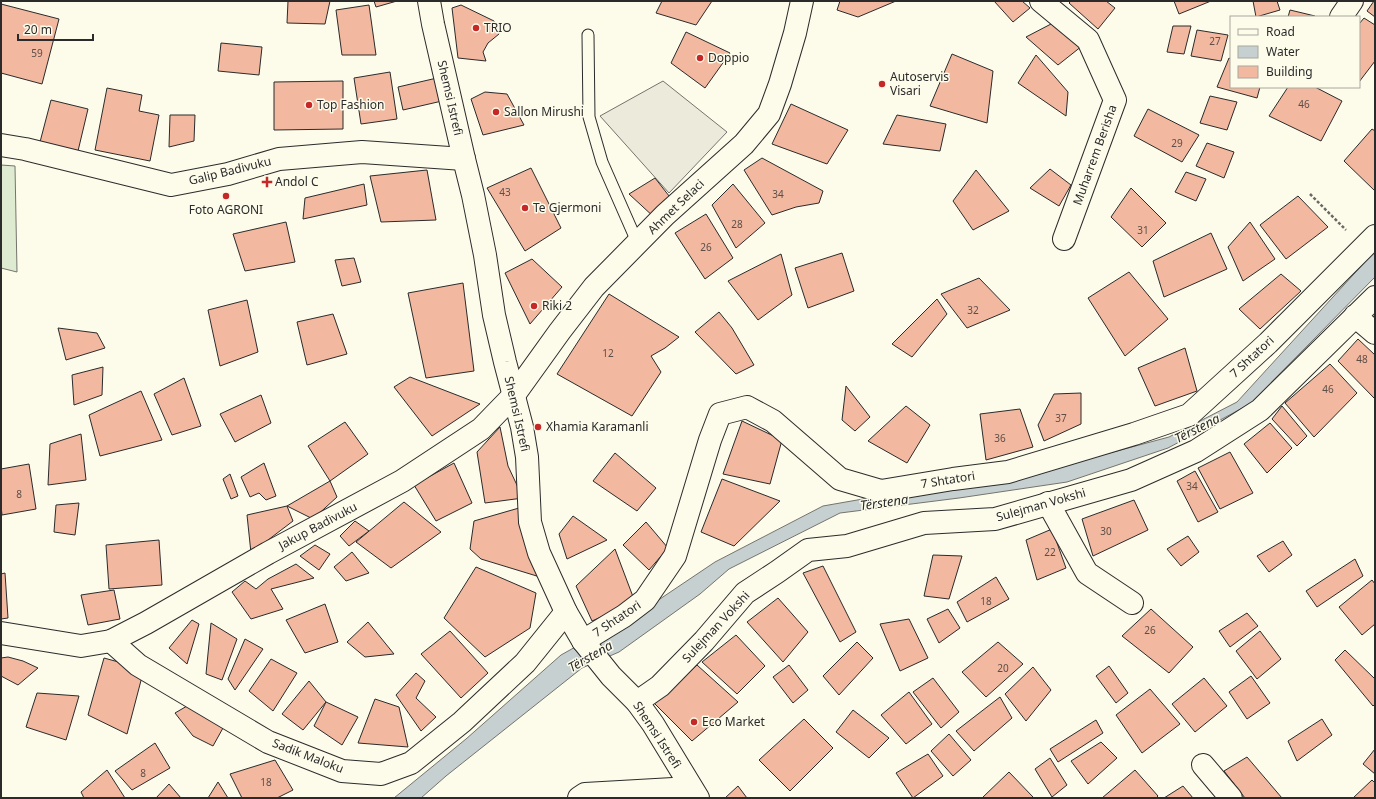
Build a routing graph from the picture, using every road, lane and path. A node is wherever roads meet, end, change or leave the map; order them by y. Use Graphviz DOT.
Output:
graph roads {
  1 [pos="429,1"];
  2 [pos="802,1"];
  3 [pos="1041,1"];
  4 [pos="1352,1"];
  5 [pos="1342,16"];
  6 [pos="588,35"];
  7 [pos="1,144"];
  8 [pos="464,159"];
  9 [pos="1310,194"];
  10 [pos="1064,239"];
  11 [pos="1369,242"];
  12 [pos="638,244"];
  13 [pos="1375,297"];
  14 [pos="1355,316"];
  15 [pos="1375,334"];
  16 [pos="514,395"];
  17 [pos="1048,504"];
  18 [pos="1132,603"];
  19 [pos="566,612"];
  20 [pos="1,633"];
  21 [pos="111,641"];
  22 [pos="583,641"];
  23 [pos="637,702"];
  24 [pos="1203,765"];
  25 [pos="694,793"];
  26 [pos="579,798"];
  27 [pos="1231,798"];
  1 -- 8 [label="street, Shemsi Istrefi"];
  2 -- 12 [label="street, Ahmet Selaci"];
  3 -- 10 [label="street, Muharrem Berisha"];
  4 -- 5 [label="street"];
  6 -- 12 [label="lane"];
  7 -- 8 [label="street, Galip Badivuku"];
  8 -- 16 [label="street, Shemsi Istrefi"];
  9 -- 11 [label="path"];
  11 -- 22 [label="street, 7 Shtatori"];
  12 -- 16 [label="street, Ahmet Selaci"];
  13 -- 14 [label="street, Sulejman Vokshi"];
  14 -- 15 [label="street"];
  14 -- 17 [label="street, Sulejman Vokshi"];
  16 -- 19 [label="street, Shemsi Istrefi"];
  16 -- 21 [label="street, Jakup Badivuku"];
  17 -- 18 [label="street"];
  17 -- 23 [label="street, Sulejman Vokshi"];
  19 -- 21 [label="street, Sadik Maloku"];
  19 -- 22 [label="street, Shemsi Istrefi"];
  20 -- 21 [label="street, Jakup Badivuku"];
  22 -- 23 [label="street, Shemsi Istrefi"];
  23 -- 25 [label="street, Shemsi Istrefi"];
  24 -- 27 [label="street"];
  25 -- 26 [label="street, Shemsi Istrefi"];
}
